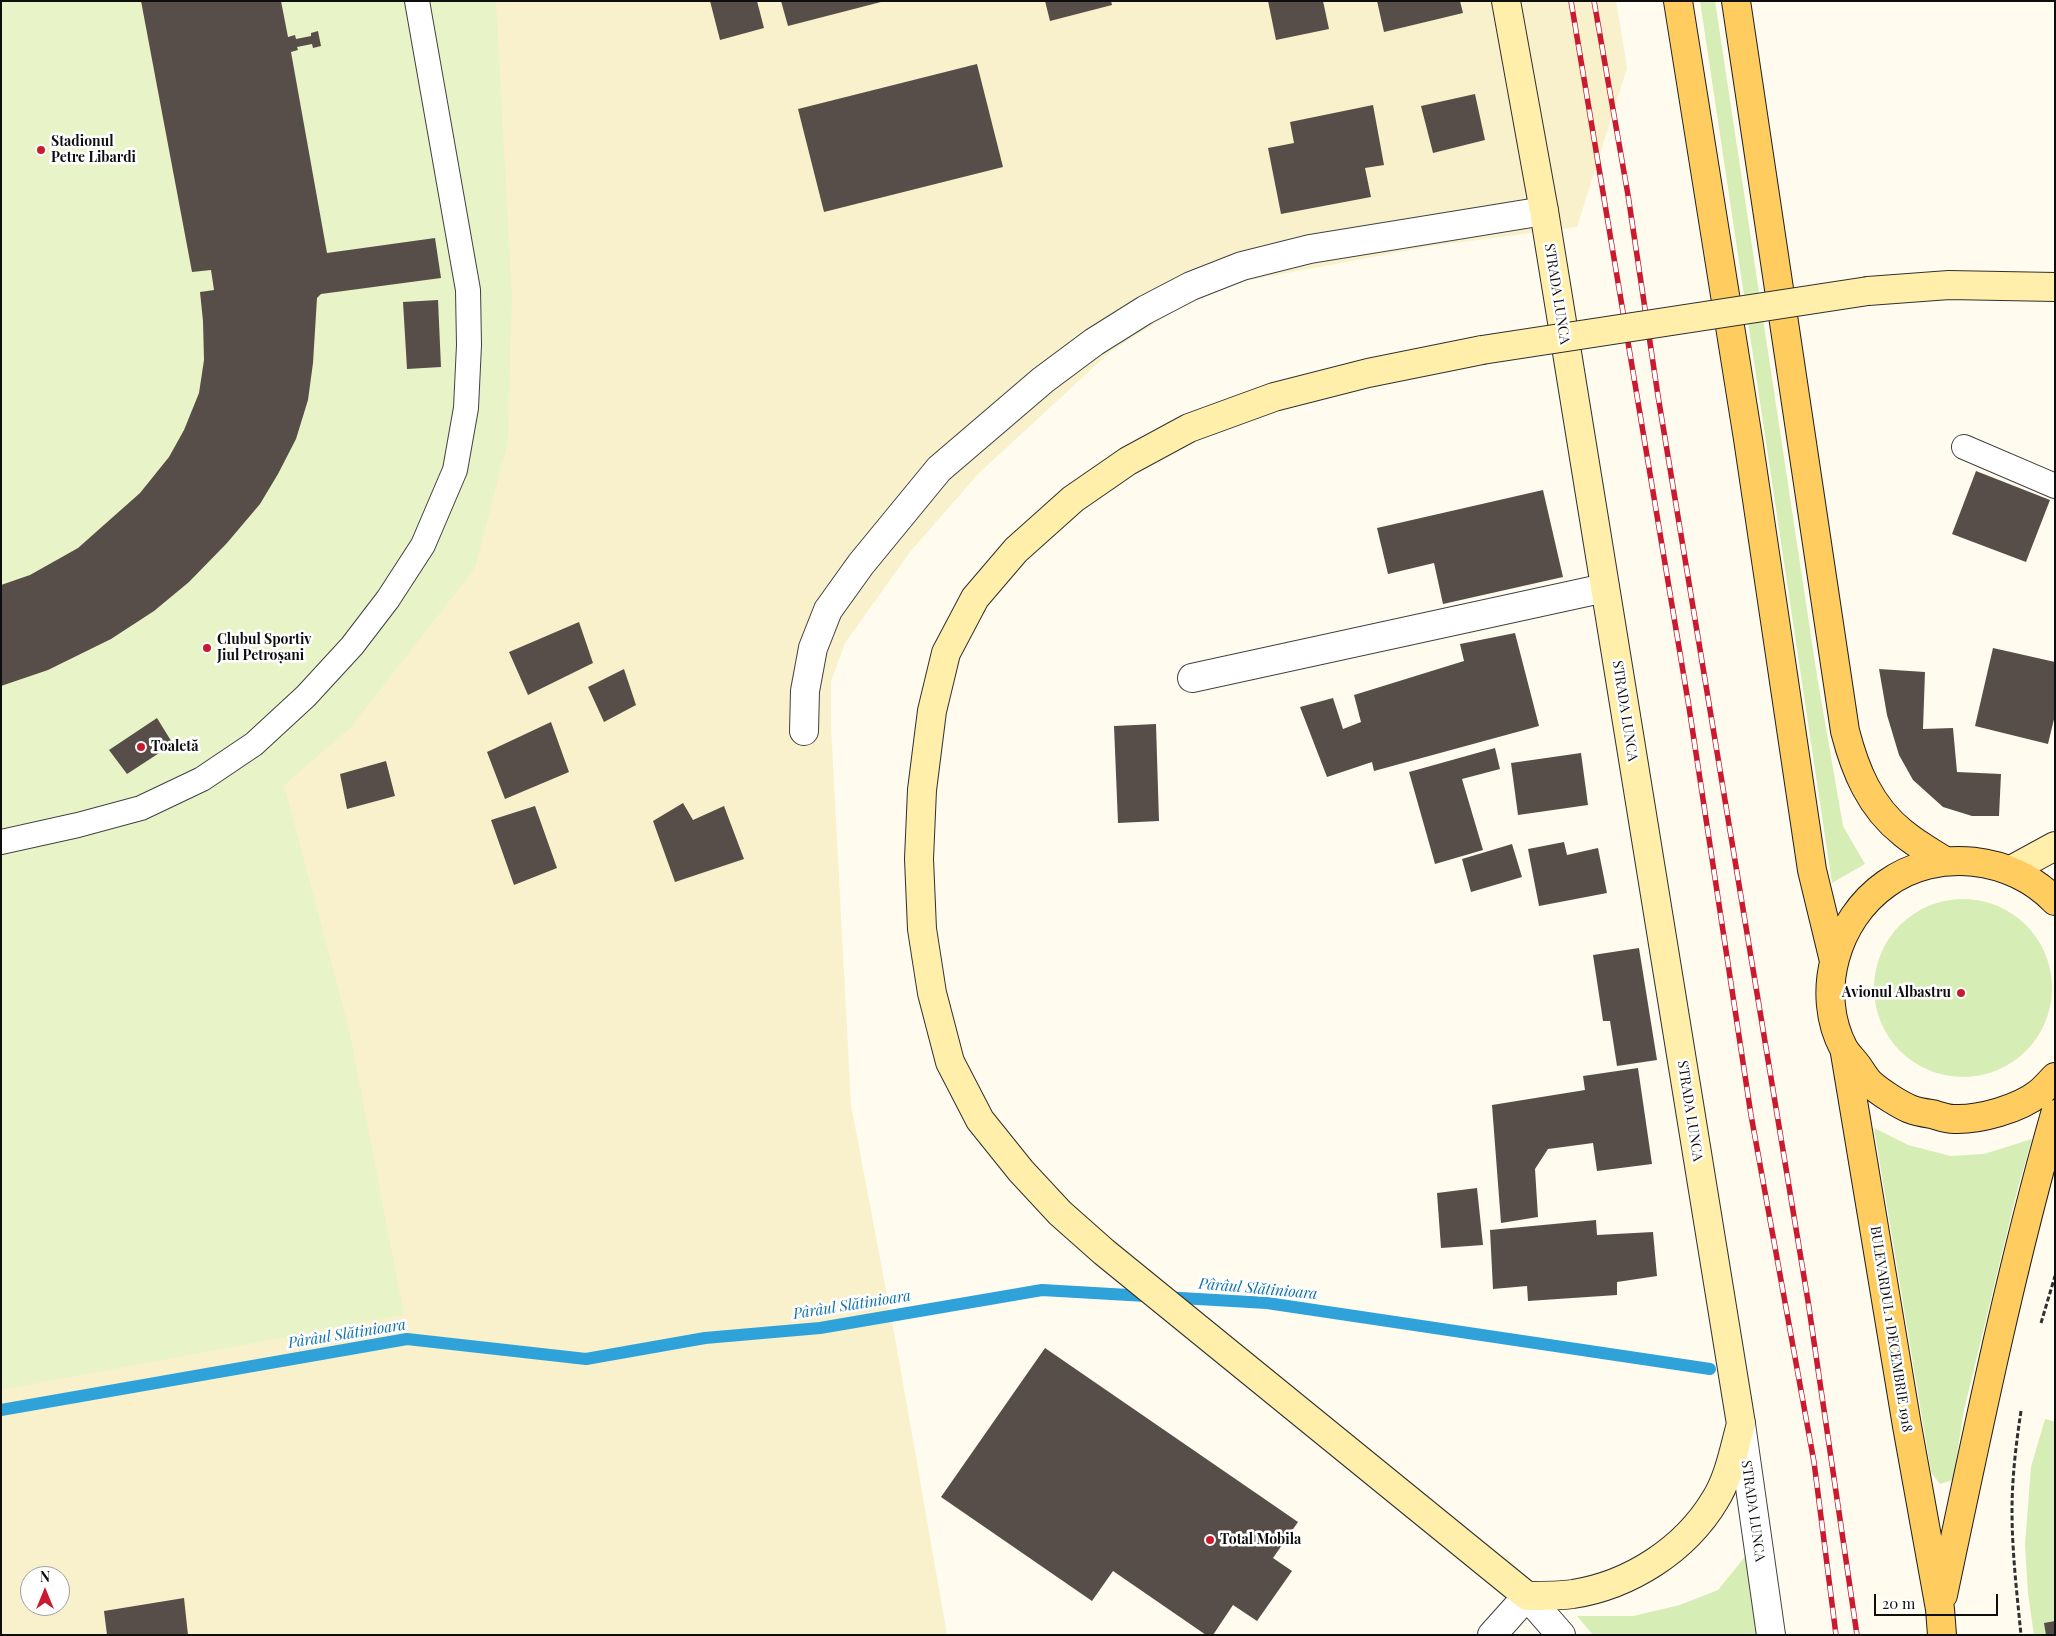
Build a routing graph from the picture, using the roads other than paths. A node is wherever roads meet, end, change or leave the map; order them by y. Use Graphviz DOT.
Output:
graph roads {
  1 [pos="417,1"];
  2 [pos="1506,1"];
  3 [pos="1678,1"];
  4 [pos="1736,1"];
  5 [pos="1544,211"];
  6 [pos="2055,287"];
  7 [pos="1964,447"];
  8 [pos="2055,486"];
  9 [pos="1605,588"];
  10 [pos="1192,678"];
  11 [pos="804,730"];
  12 [pos="1,842"];
  13 [pos="2055,846"];
  14 [pos="1945,861"];
  15 [pos="2011,870"];
  16 [pos="2055,901"];
  17 [pos="1834,961"];
  18 [pos="1844,1049"];
  19 [pos="2055,1077"];
  20 [pos="2055,1114"];
  21 [pos="1741,1424"];
  22 [pos="1527,1596"];
  23 [pos="1941,1622"];
  24 [pos="1492,1635"];
  25 [pos="1561,1635"];
  26 [pos="1771,1635"];
  1 -- 12 [label="lane"];
  2 -- 5 [label="main road, STRADA LUNCA"];
  3 -- 17 [label="main road"];
  4 -- 14 [label="main road"];
  5 -- 9 [label="main road, STRADA LUNCA"];
  5 -- 11 [label="street"];
  6 -- 22 [label="main road, bridge"];
  7 -- 8 [label="lane"];
  9 -- 10 [label="street"];
  9 -- 21 [label="main road, STRADA LUNCA"];
  13 -- 15 [label="main road"];
  14 -- 15 [label="main road"];
  14 -- 17 [label="main road"];
  15 -- 16 [label="main road"];
  17 -- 18 [label="main road"];
  18 -- 19 [label="main road"];
  18 -- 23 [label="main road, BULEVARDUL 1 DECEMBRIE 1918"];
  20 -- 23 [label="main road, BULEVARDUL 1 DECEMBRIE 1918"];
  21 -- 22 [label="main road"];
  21 -- 26 [label="street, STRADA LUNCA"];
  22 -- 24 [label="street"];
  22 -- 25 [label="street"];
}
